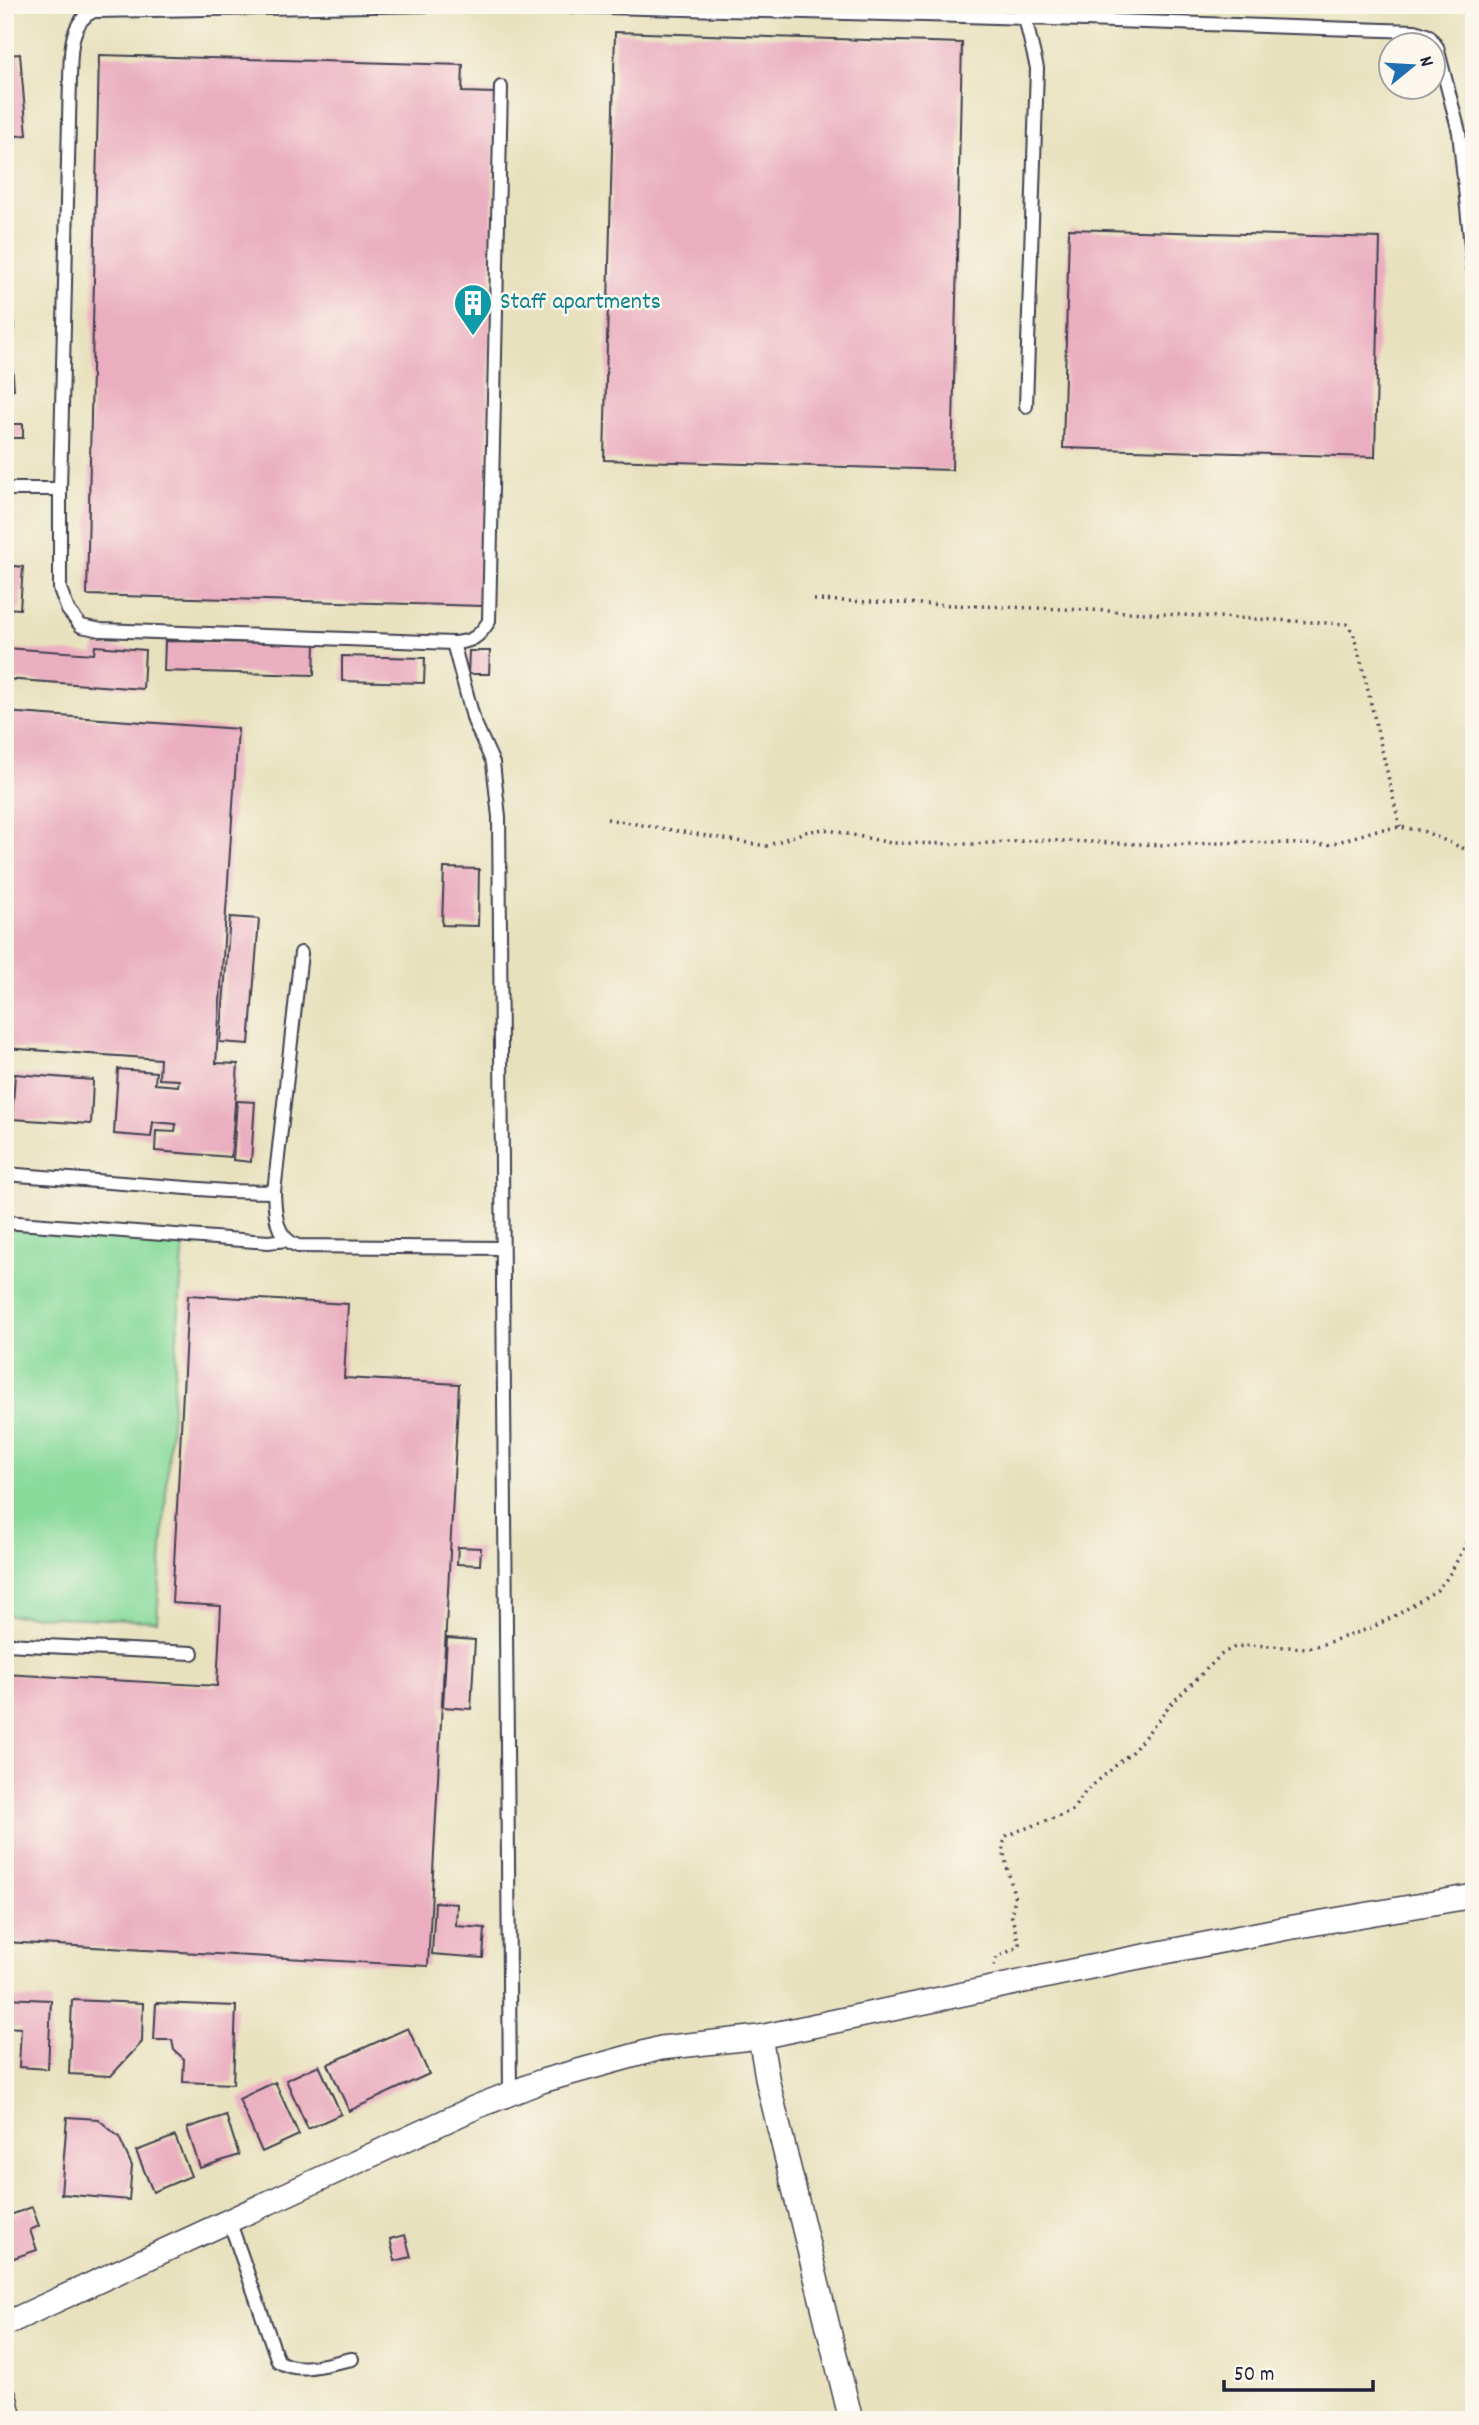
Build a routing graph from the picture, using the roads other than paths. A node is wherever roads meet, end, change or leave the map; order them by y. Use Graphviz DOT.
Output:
graph roads {
  1 [pos="429,5"];
  2 [pos="528,5"];
  3 [pos="1025,18"];
  4 [pos="500,87"];
  5 [pos="1474,274"];
  6 [pos="1026,406"];
  7 [pos="5,489"];
  8 [pos="60,489"];
  9 [pos="453,643"];
  10 [pos="301,953"];
  11 [pos="5,1174"];
  12 [pos="274,1192"];
  13 [pos="5,1222"];
  14 [pos="287,1240"];
  15 [pos="501,1248"];
  16 [pos="5,1644"];
  17 [pos="192,1653"];
  18 [pos="1474,1896"];
  19 [pos="760,2037"];
  20 [pos="510,2092"];
  21 [pos="229,2220"];
  22 [pos="5,2324"];
  23 [pos="352,2359"];
  24 [pos="5,2396"];
  25 [pos="10,2420"];
  26 [pos="851,2420"];
  1 -- 8 [label="lane"];
  2 -- 3 [label="lane"];
  3 -- 5 [label="lane"];
  3 -- 6 [label="lane"];
  4 -- 9 [label="lane"];
  7 -- 8 [label="lane"];
  8 -- 9 [label="lane"];
  9 -- 15 [label="lane"];
  10 -- 12 [label="lane"];
  11 -- 12 [label="lane"];
  12 -- 14 [label="lane"];
  13 -- 14 [label="lane"];
  14 -- 15 [label="lane"];
  15 -- 20 [label="lane"];
  16 -- 17 [label="lane"];
  18 -- 19 [label="street"];
  19 -- 20 [label="street"];
  19 -- 26 [label="street"];
  20 -- 21 [label="street"];
  21 -- 22 [label="street"];
  21 -- 23 [label="lane"];
  24 -- 25 [label="street"];
}
